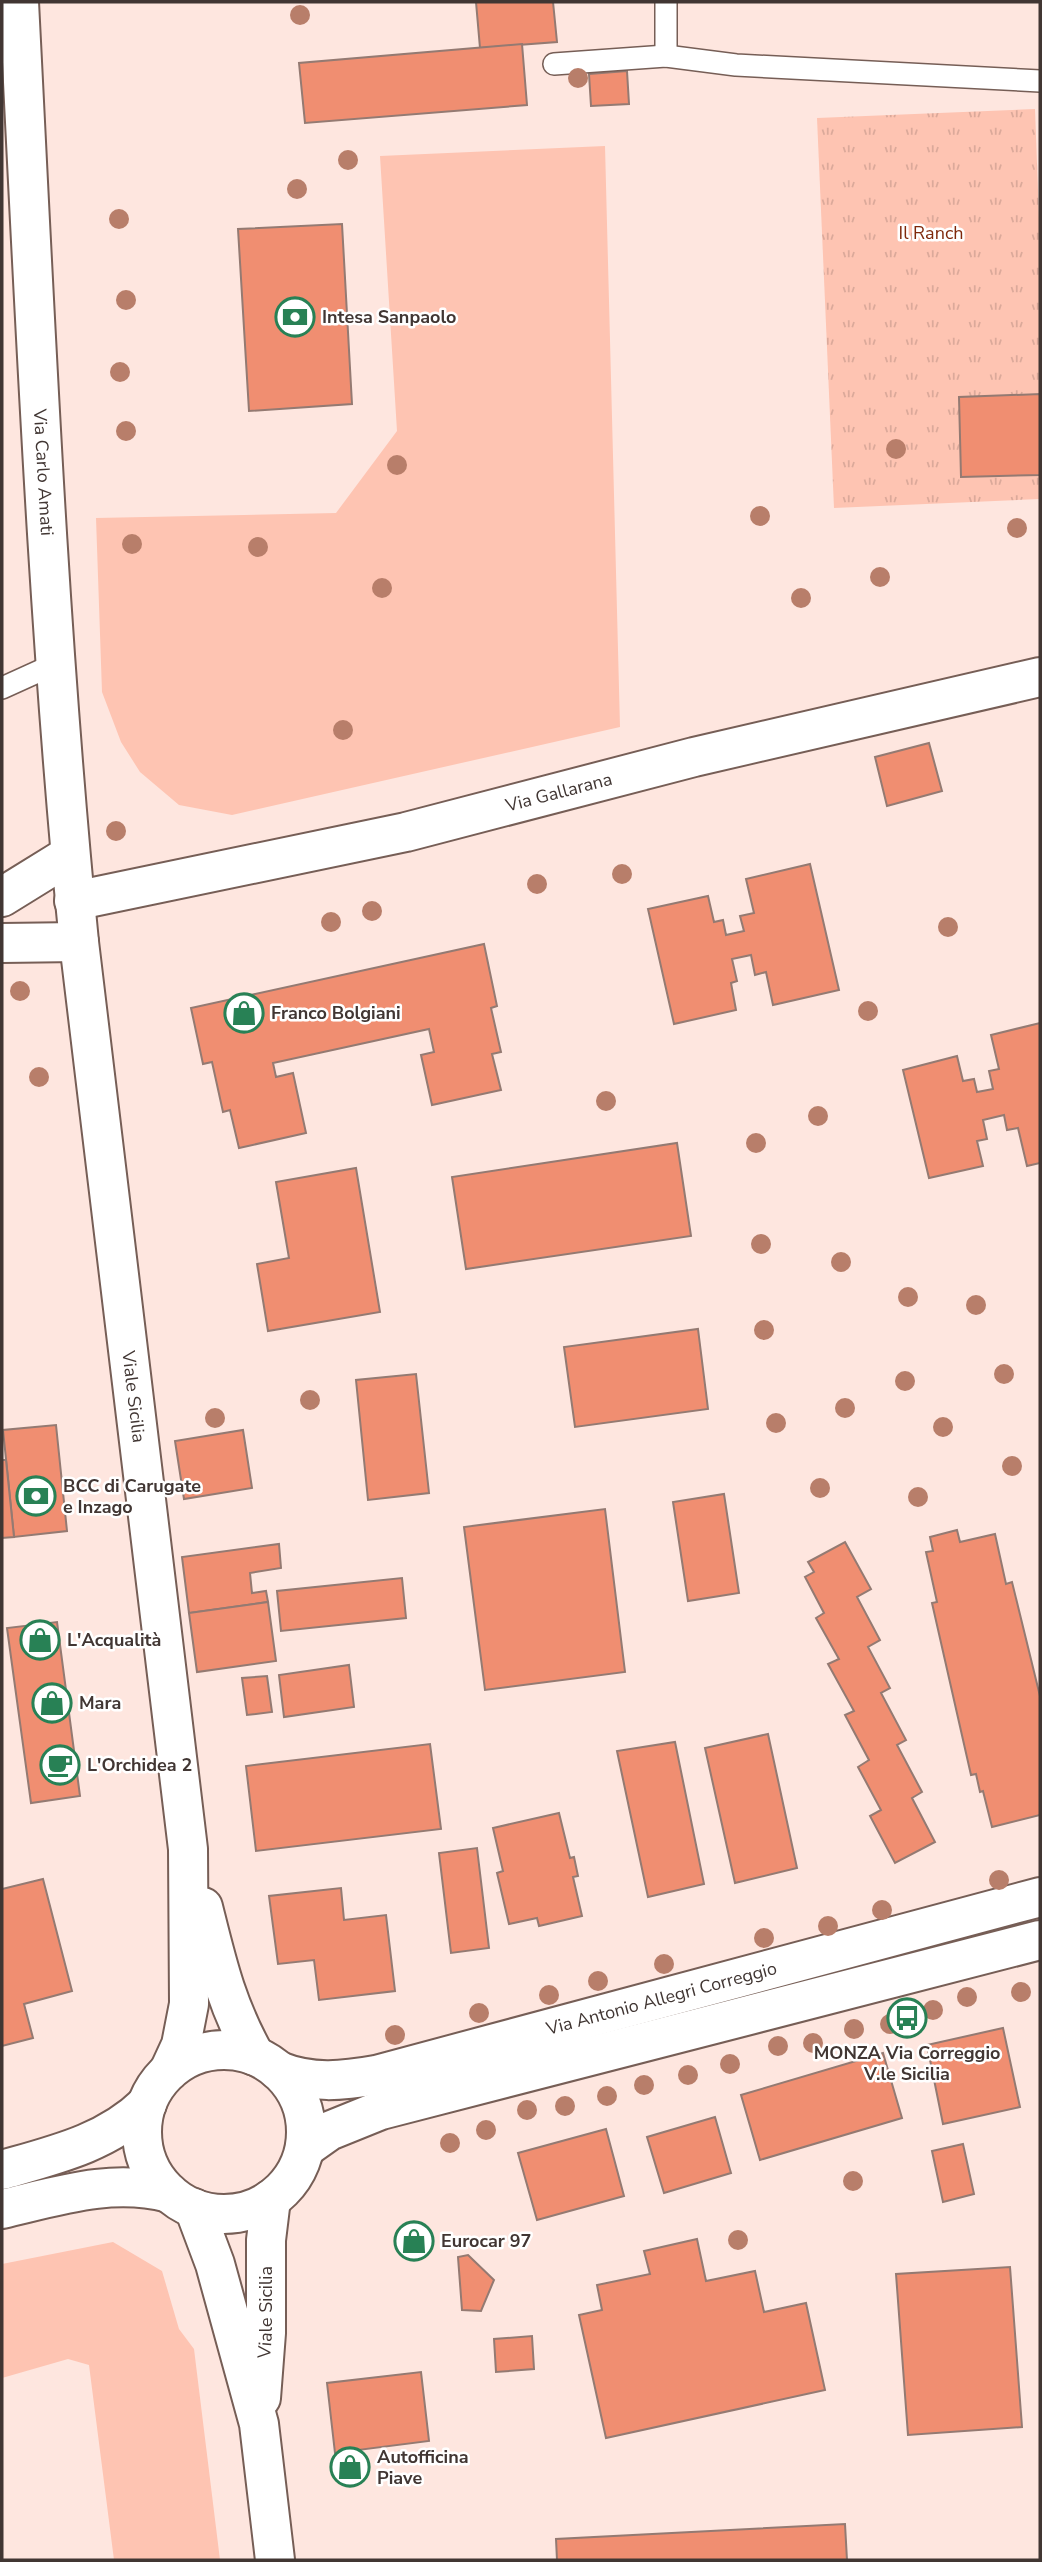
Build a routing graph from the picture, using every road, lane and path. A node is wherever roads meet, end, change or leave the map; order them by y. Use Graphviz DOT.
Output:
graph roads {
  1 [pos="19,2"];
  2 [pos="666,2"];
  3 [pos="666,56"];
  4 [pos="554,64"];
  5 [pos="1040,81"];
  6 [pos="55,664"];
  7 [pos="1040,677"];
  8 [pos="2,688"];
  9 [pos="70,855"];
  10 [pos="2,897"];
  11 [pos="74,901"];
  12 [pos="79,942"];
  13 [pos="2,943"];
  14 [pos="188,1849"];
  15 [pos="1040,1897"];
  16 [pos="1040,1940"];
  17 [pos="267,2063"];
  18 [pos="169,2071"];
  19 [pos="147,2104"];
  20 [pos="305,2148"];
  21 [pos="2,2170"];
  22 [pos="271,2199"];
  23 [pos="181,2201"];
  24 [pos="2,2209"];
  25 [pos="259,2424"];
  26 [pos="275,2560"];
  1 -- 6 [label="street, Via Carlo Amati"];
  2 -- 3 [label="lane"];
  3 -- 4 [label="lane"];
  3 -- 5 [label="lane"];
  6 -- 8 [label="lane"];
  6 -- 9 [label="street, Via Carlo Amati"];
  7 -- 11 [label="street, Via Gallarana"];
  9 -- 10 [label="street"];
  9 -- 11 [label="street, Via Carlo Amati"];
  11 -- 12 [label="street, Via Carlo Amati"];
  12 -- 13 [label="street"];
  12 -- 14 [label="street, Viale Sicilia"];
  14 -- 17 [label="street, Viale Sicilia"];
  14 -- 18 [label="street, Viale Sicilia"];
  15 -- 17 [label="street, Via Antonio Allegri Correggio"];
  16 -- 20 [label="street, Via Antonio Allegri Correggio"];
  17 -- 18 [label="street"];
  17 -- 20 [label="street"];
  18 -- 19 [label="street"];
  19 -- 21 [label="street"];
  19 -- 23 [label="street"];
  20 -- 22 [label="street"];
  22 -- 23 [label="street"];
  22 -- 25 [label="street, Viale Sicilia"];
  23 -- 24 [label="street"];
  23 -- 25 [label="street, Viale Sicilia"];
  25 -- 26 [label="street, Viale Sicilia"];
}
